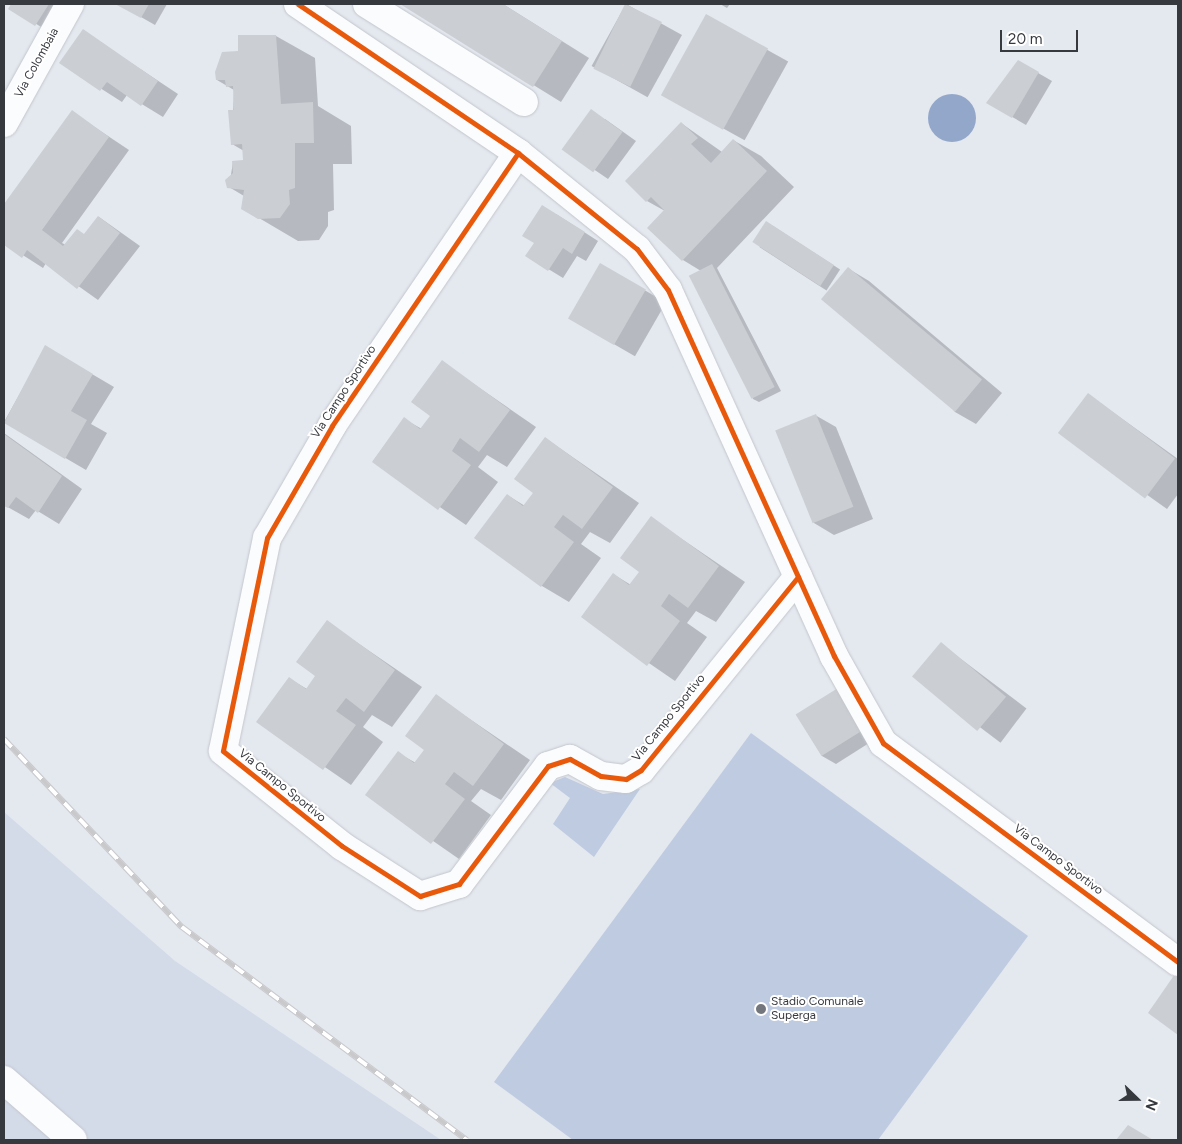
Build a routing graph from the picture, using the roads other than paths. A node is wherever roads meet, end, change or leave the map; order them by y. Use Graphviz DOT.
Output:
graph roads {
  1 [pos="70,4"];
  2 [pos="298,4"];
  3 [pos="367,4"];
  4 [pos="524,102"];
  5 [pos="4,123"];
  6 [pos="518,153"];
  7 [pos="798,577"];
  8 [pos="1178,962"];
  9 [pos="4,1080"];
  10 [pos="73,1140"];
  1 -- 5 [label="street, Via Colombaia"];
  2 -- 6 [label="street, Via Campo Sportivo"];
  3 -- 4 [label="street"];
  6 -- 7 [label="street, Via Campo Sportivo"];
  6 -- 7 [label="street, Via Campo Sportivo"];
  7 -- 8 [label="street, Via Campo Sportivo"];
  9 -- 10 [label="street"];
}
